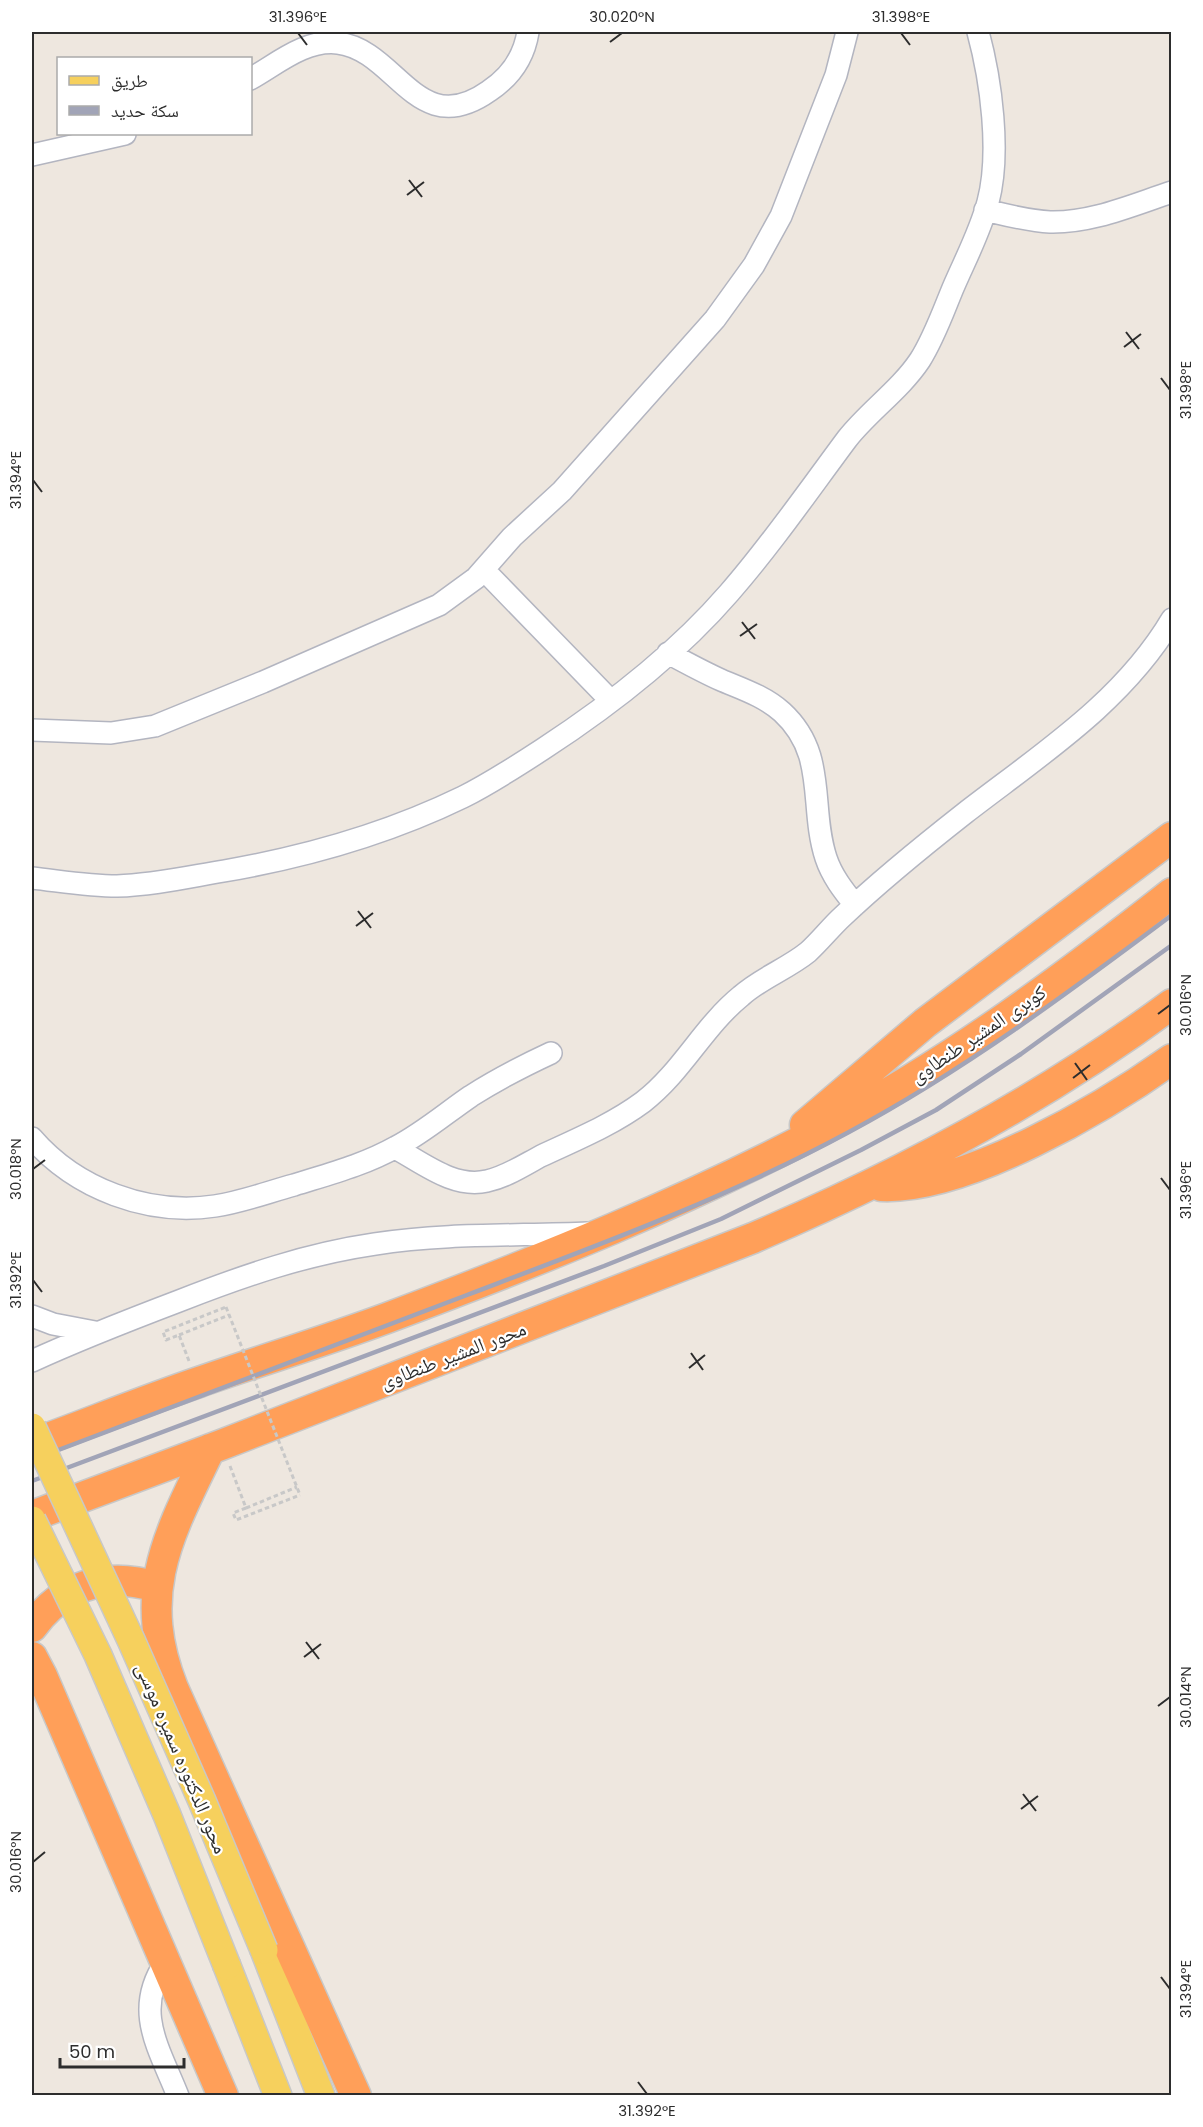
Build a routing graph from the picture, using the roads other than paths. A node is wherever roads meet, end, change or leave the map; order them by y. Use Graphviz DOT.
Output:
graph roads {
  1 [pos="528,32"];
  2 [pos="847,32"];
  3 [pos="978,32"];
  4 [pos="252,78"];
  5 [pos="121,135"];
  6 [pos="32,155"];
  7 [pos="1172,192"];
  8 [pos="985,210"];
  9 [pos="484,570"];
  10 [pos="1172,619"];
  11 [pos="668,653"];
  12 [pos="611,701"];
  13 [pos="32,730"];
  14 [pos="1172,837"];
  15 [pos="32,878"];
  16 [pos="1172,893"];
  17 [pos="855,905"];
  18 [pos="1172,1004"];
  19 [pos="551,1053"];
  20 [pos="1172,1059"];
  21 [pos="32,1138"];
  22 [pos="395,1148"];
  23 [pos="772,1156"];
  24 [pos="872,1185"];
  25 [pos="600,1233"];
  26 [pos="32,1316"];
  27 [pos="95,1332"];
  28 [pos="32,1361"];
  29 [pos="32,1427"];
  30 [pos="32,1444"];
  31 [pos="216,1447"];
  32 [pos="32,1518"];
  33 [pos="157,1587"];
  34 [pos="32,1627"];
  35 [pos="32,1657"];
  36 [pos="165,1963"];
  37 [pos="178,2096"];
  38 [pos="223,2096"];
  39 [pos="278,2096"];
  40 [pos="321,2096"];
  41 [pos="356,2096"];
  1 -- 4 [label="street"];
  2 -- 9 [label="street"];
  3 -- 8 [label="street"];
  5 -- 6 [label="street"];
  7 -- 8 [label="street"];
  8 -- 11 [label="street"];
  9 -- 12 [label="street"];
  9 -- 13 [label="street"];
  10 -- 17 [label="street"];
  11 -- 12 [label="street"];
  11 -- 17 [label="street"];
  12 -- 15 [label="street"];
  14 -- 23 [label="highway"];
  16 -- 23 [label="highway, كوبرى المشير طنطاوى"];
  17 -- 22 [label="street"];
  18 -- 24 [label="highway"];
  19 -- 22 [label="street"];
  20 -- 24 [label="highway"];
  21 -- 22 [label="street"];
  23 -- 25 [label="highway"];
  24 -- 31 [label="highway, محور المشير طنطاوى"];
  25 -- 27 [label="street"];
  25 -- 30 [label="highway"];
  26 -- 27 [label="street"];
  27 -- 28 [label="street"];
  29 -- 40 [label="main road, محور الدكتوره سميره موسى, bridge"];
  31 -- 32 [label="highway, محور المشير طنطاوى"];
  31 -- 33 [label="highway"];
  32 -- 39 [label="main road, محور الدكتوره سميره موسى, bridge"];
  33 -- 34 [label="highway"];
  33 -- 41 [label="highway"];
  35 -- 36 [label="highway"];
  36 -- 37 [label="street"];
  36 -- 38 [label="highway"];
}
